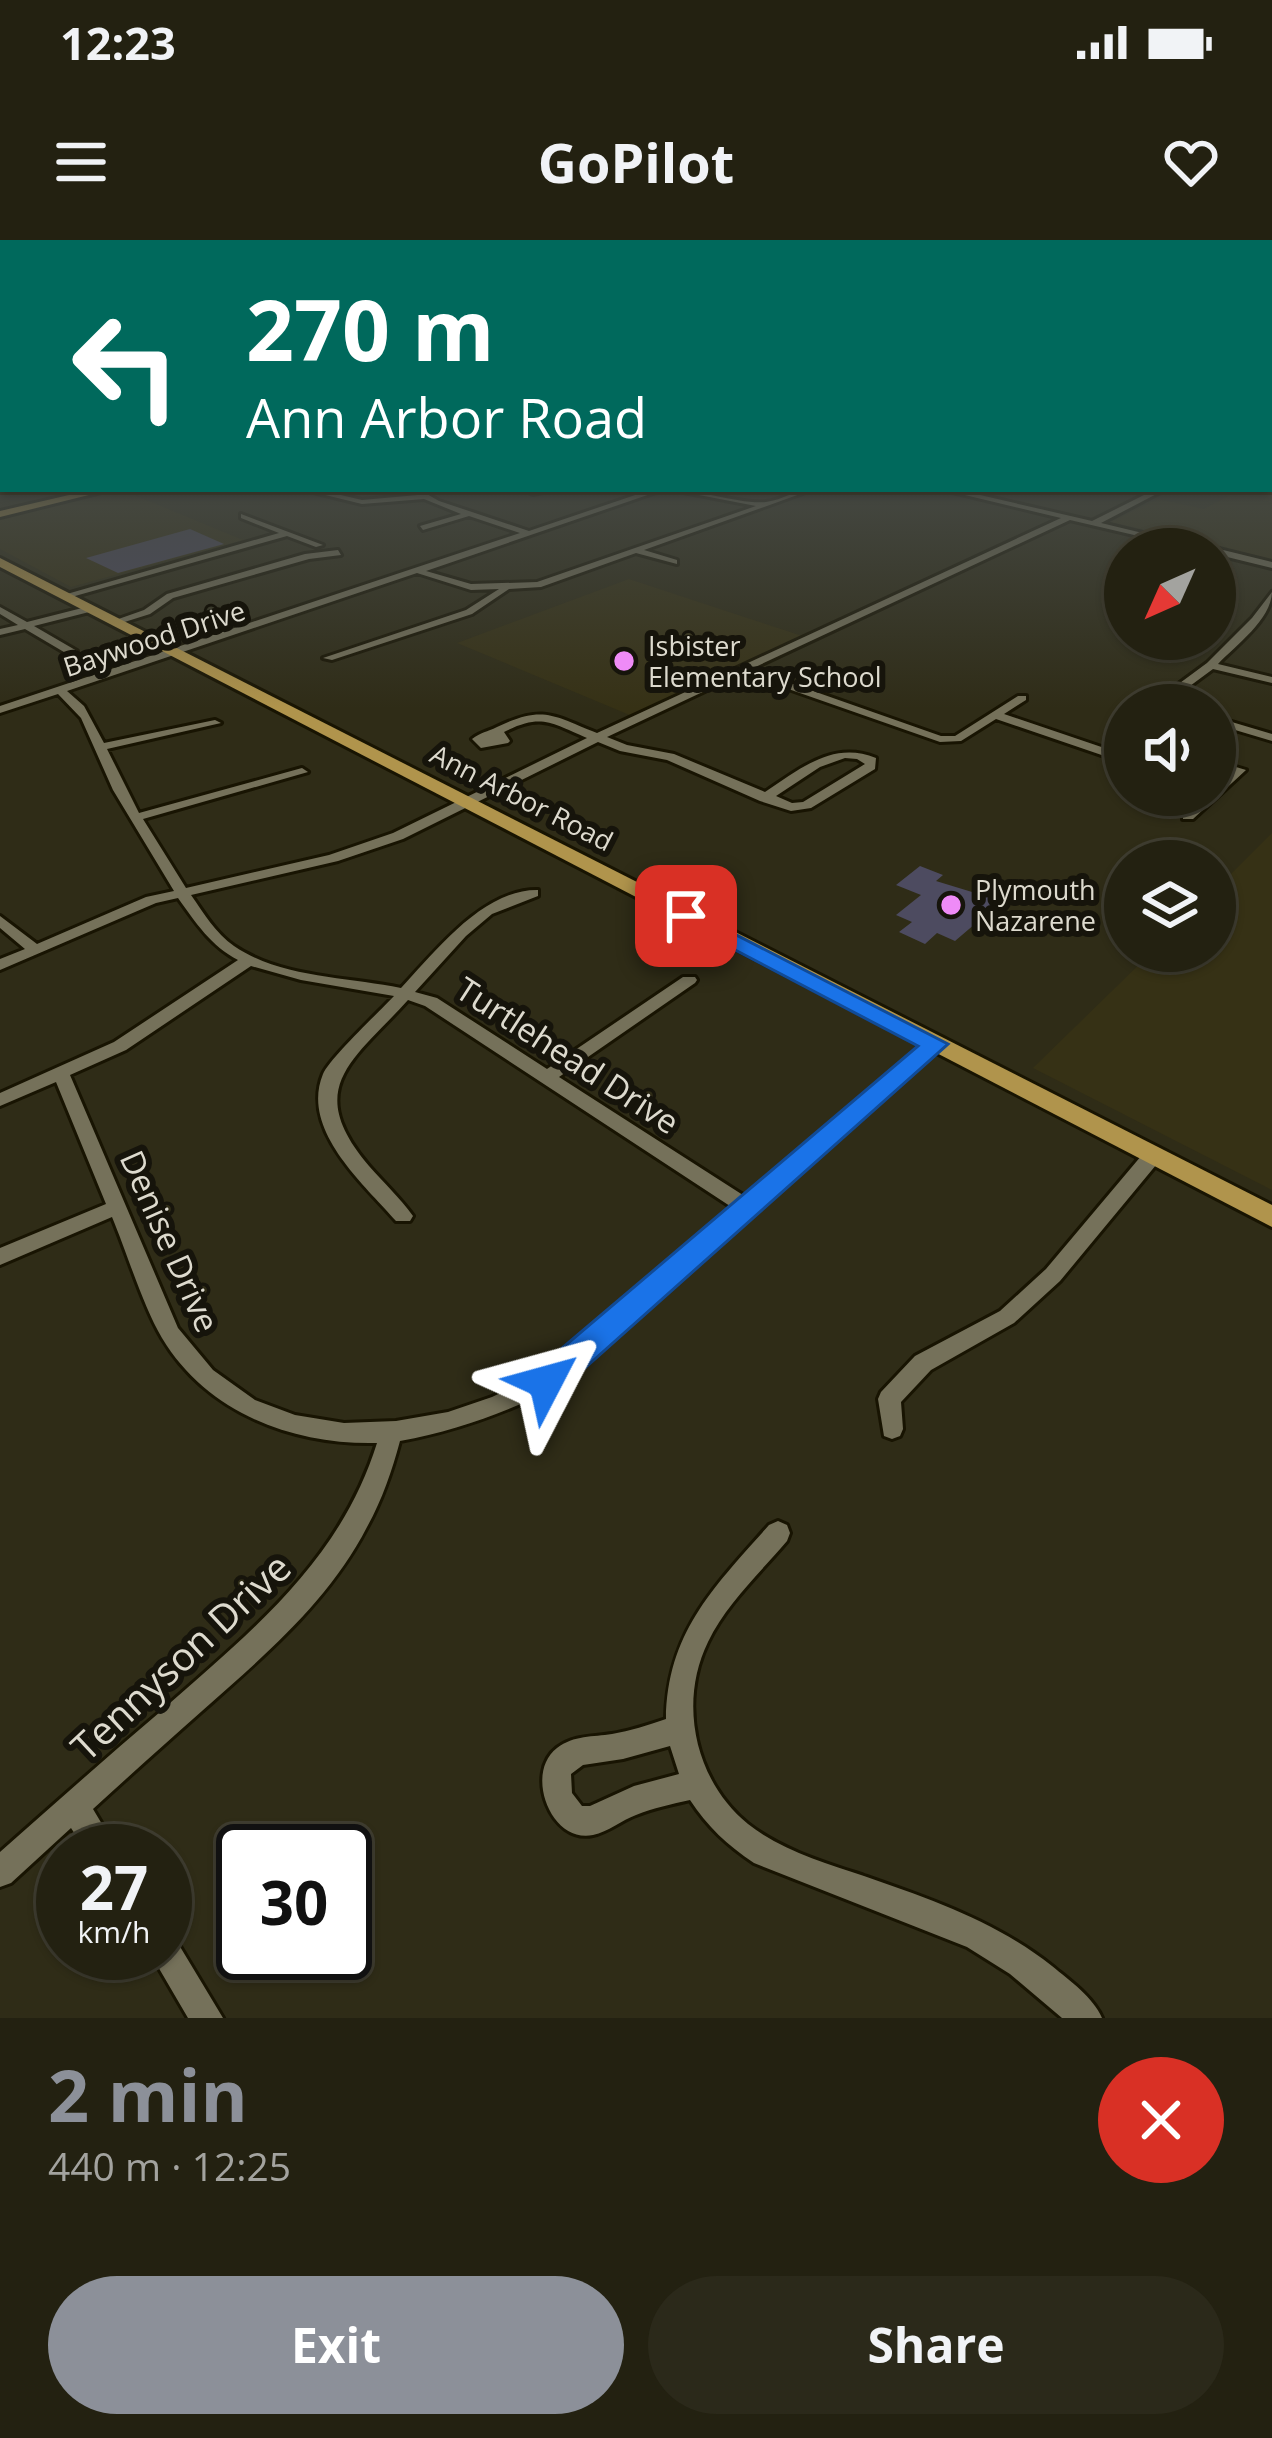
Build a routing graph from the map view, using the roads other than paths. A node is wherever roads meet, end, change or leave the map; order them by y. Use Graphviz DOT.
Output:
graph roads {
  1 [pos="253,542"];
  2 [pos="312,542"];
  3 [pos="511,542"];
  4 [pos="662,542"];
  5 [pos="1016,542"];
  6 [pos="319,545"];
  7 [pos="637,551"];
  8 [pos="338,553"];
  9 [pos="1236,556"];
  10 [pos="0,562"];
  11 [pos="674,562"];
  12 [pos="1272,565"];
  13 [pos="166,567"];
  14 [pos="421,572"];
  15 [pos="196,585"];
  16 [pos="505,589"];
  17 [pos="1272,595"];
  18 [pos="65,596"];
  19 [pos="90,608"];
  20 [pos="0,610"];
  21 [pos="1255,620"];
  22 [pos="115,622"];
  23 [pos="1272,624"];
  24 [pos="29,627"];
  25 [pos="1,636"];
  26 [pos="73,653"];
  27 [pos="176,653"];
  28 [pos="328,658"];
  29 [pos="1210,665"];
  30 [pos="742,669"];
  31 [pos="1272,680"];
  32 [pos="1185,684"];
  33 [pos="60,691"];
  34 [pos="1022,698"];
  35 [pos="0,710"];
  36 [pos="995,715"];
  37 [pos="215,723"];
  38 [pos="1236,727"];
  39 [pos="494,733"];
  40 [pos="597,738"];
  41 [pos="1272,738"];
  42 [pos="100,746"];
  43 [pos="1104,752"];
  44 [pos="1240,770"];
  45 [pos="302,772"];
  46 [pos="1236,774"];
  47 [pos="764,797"];
  48 [pos="466,803"];
  49 [pos="137,818"];
  50 [pos="183,890"];
  51 [pos="533,893"];
  52 [pos="0,920"];
  53 [pos="34,949"];
  54 [pos="249,960"];
  55 [pos="0,964"];
  56 [pos="689,980"];
  57 [pos="404,992"];
  58 [pos="935,1044"];
  59 [pos="61,1074"];
  60 [pos="549,1076"];
  61 [pos="0,1100"];
  62 [pos="1154,1154"];
  63 [pos="117,1207"];
  64 [pos="748,1208"];
  65 [pos="404,1216"];
  66 [pos="1272,1217"];
  67 [pos="0,1257"];
  68 [pos="892,1429"];
  69 [pos="391,1433"];
  70 [pos="778,1533"];
  71 [pos="679,1729"];
  72 [pos="696,1784"];
  73 [pos="74,1806"];
  74 [pos="86,1824"];
  75 [pos="0,1872"];
  76 [pos="183,1980"];
  77 [pos="207,2018"];
  78 [pos="1086,2018"];
  1 -- 13 [label="street"];
  2 -- 6 [label="street"];
  3 -- 14 [label="street, Baywood Drive"];
  4 -- 7 [label="street"];
  5 -- 30 [label="street"];
  7 -- 11 [label="street"];
  7 -- 16 [label="street"];
  8 -- 15 [label="street"];
  9 -- 12 [label="street"];
  10 -- 18 [label="main road, Ann Arbor Road"];
  13 -- 15 [label="street"];
  13 -- 18 [label="street"];
  14 -- 16 [label="street"];
  14 -- 27 [label="street, Baywood Drive"];
  15 -- 22 [label="street"];
  16 -- 28 [label="street"];
  17 -- 21 [label="street"];
  18 -- 19 [label="main road, Ann Arbor Road"];
  19 -- 22 [label="main road, Ann Arbor Road"];
  19 -- 24 [label="street"];
  20 -- 24 [label="street"];
  21 -- 23 [label="street"];
  21 -- 29 [label="street"];
  22 -- 27 [label="main road, Ann Arbor Road"];
  24 -- 25 [label="street"];
  24 -- 26 [label="street"];
  27 -- 33 [label="street, Baywood Drive"];
  27 -- 48 [label="main road, Ann Arbor Road"];
  29 -- 31 [label="street"];
  29 -- 32 [label="street"];
  30 -- 36 [label="street"];
  30 -- 40 [label="street"];
  33 -- 35 [label="street, Baywood Drive"];
  33 -- 42 [label="street, Turtlehead Drive"];
  34 -- 36 [label="street"];
  36 -- 43 [label="street"];
  37 -- 42 [label="street"];
  38 -- 41 [label="street"];
  39 -- 40 [label="street"];
  40 -- 47 [label="street"];
  40 -- 48 [label="street"];
  42 -- 49 [label="street, Turtlehead Drive"];
  44 -- 46 [label="street"];
  45 -- 49 [label="street"];
  47 -- 47 [label="street"];
  48 -- 50 [label="street"];
  48 -- 58 [label="main road, Ann Arbor Road"];
  49 -- 50 [label="street, Turtlehead Drive"];
  50 -- 53 [label="street"];
  50 -- 54 [label="street, Turtlehead Drive"];
  51 -- 57 [label="street"];
  52 -- 53 [label="street"];
  53 -- 55 [label="street"];
  54 -- 57 [label="street, Turtlehead Drive"];
  54 -- 59 [label="street"];
  56 -- 60 [label="street"];
  57 -- 60 [label="street, Turtlehead Drive"];
  57 -- 65 [label="street"];
  58 -- 62 [label="main road, Ann Arbor Road"];
  58 -- 64 [label="street"];
  59 -- 61 [label="street"];
  59 -- 63 [label="street, Denise Drive"];
  60 -- 64 [label="street, Turtlehead Drive"];
  62 -- 66 [label="main road, Ann Arbor Road"];
  62 -- 68 [label="street"];
  63 -- 67 [label="street"];
  63 -- 69 [label="street, Denise Drive"];
  64 -- 69 [label="street"];
  69 -- 73 [label="street, Tennyson Drive"];
  70 -- 71 [label="street"];
  71 -- 72 [label="street"];
  71 -- 72 [label="street"];
  72 -- 78 [label="street"];
  73 -- 74 [label="street"];
  73 -- 75 [label="street, Tennyson Drive"];
  76 -- 77 [label="street"];
}
